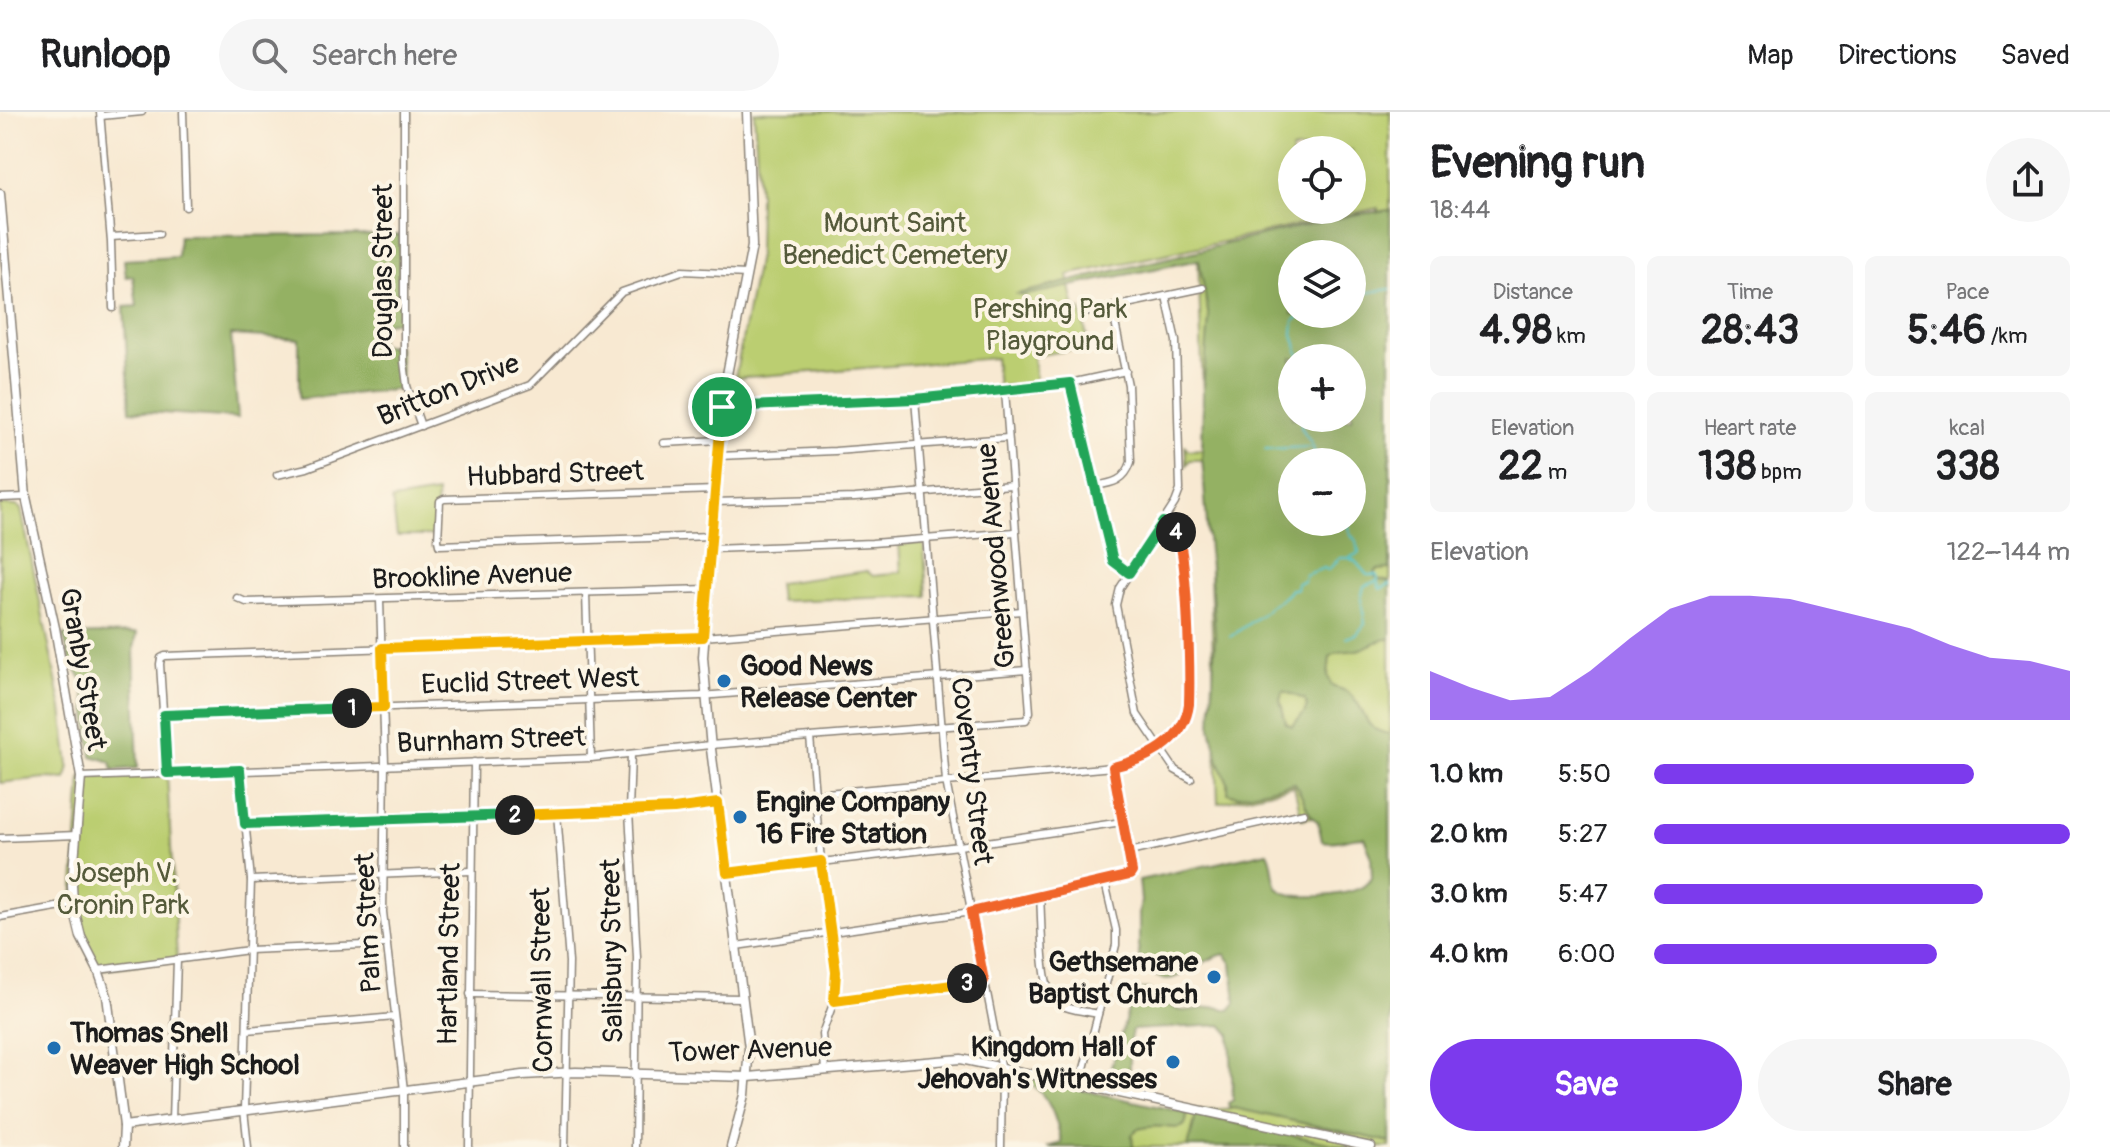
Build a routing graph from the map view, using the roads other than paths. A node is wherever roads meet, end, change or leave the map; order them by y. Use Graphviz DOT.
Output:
graph roads {
  1 [pos="141,112"];
  2 [pos="183,112"];
  3 [pos="404,112"];
  4 [pos="747,112"];
  5 [pos="100,114"];
  6 [pos="0,194"];
  7 [pos="186,207"];
  8 [pos="154,236"];
  9 [pos="111,237"];
  10 [pos="747,274"];
  11 [pos="1203,288"];
  12 [pos="1166,296"];
  13 [pos="113,308"];
  14 [pos="1112,308"];
  15 [pos="1084,313"];
  16 [pos="1126,371"];
  17 [pos="1070,383"];
  18 [pos="1005,391"];
  19 [pos="915,399"];
  20 [pos="722,407"];
  21 [pos="421,426"];
  22 [pos="1008,438"];
  23 [pos="720,440"];
  24 [pos="664,443"];
  25 [pos="919,446"];
  26 [pos="718,456"];
  27 [pos="277,475"];
  28 [pos="1011,485"];
  29 [pos="1095,486"];
  30 [pos="716,490"];
  31 [pos="923,492"];
  32 [pos="26,497"];
  33 [pos="0,498"];
  34 [pos="715,502"];
  35 [pos="1163,522"];
  36 [pos="1015,532"];
  37 [pos="712,536"];
  38 [pos="927,540"];
  39 [pos="711,549"];
  40 [pos="1129,573"];
  41 [pos="708,589"];
  42 [pos="586,593"];
  43 [pos="237,598"];
  44 [pos="380,600"];
  45 [pos="1022,611"];
  46 [pos="933,619"];
  47 [pos="703,637"];
  48 [pos="588,641"];
  49 [pos="382,648"];
  50 [pos="1027,670"];
  51 [pos="938,678"];
  52 [pos="707,696"];
  53 [pos="590,700"];
  54 [pos="384,707"];
  55 [pos="164,715"];
  56 [pos="1029,717"];
  57 [pos="942,726"];
  58 [pos="810,737"];
  59 [pos="710,745"];
  60 [pos="1160,749"];
  61 [pos="631,754"];
  62 [pos="591,758"];
  63 [pos="474,762"];
  64 [pos="385,764"];
  65 [pos="1113,767"];
  66 [pos="240,770"];
  67 [pos="167,773"];
  68 [pos="81,777"];
  69 [pos="1191,779"];
  70 [pos="946,781"];
  71 [pos="815,794"];
  72 [pos="718,803"];
  73 [pos="629,811"];
  74 [pos="557,813"];
  75 [pos="1304,813"];
  76 [pos="473,816"];
  77 [pos="384,819"];
  78 [pos="1122,822"];
  79 [pos="245,824"];
  80 [pos="77,835"];
  81 [pos="0,838"];
  82 [pos="959,846"];
  83 [pos="1129,852"];
  84 [pos="821,861"];
  85 [pos="471,871"];
  86 [pos="727,873"];
  87 [pos="383,875"];
  88 [pos="251,880"];
  89 [pos="1105,882"];
  90 [pos="1040,897"];
  91 [pos="73,904"];
  92 [pos="971,912"];
  93 [pos="0,917"];
  94 [pos="831,932"];
  95 [pos="387,944"];
  96 [pos="736,946"];
  97 [pos="249,950"];
  98 [pos="177,959"];
  99 [pos="98,970"];
  100 [pos="984,981"];
  101 [pos="470,994"];
  102 [pos="568,995"];
  103 [pos="637,996"];
  104 [pos="743,998"];
  105 [pos="834,1001"];
  106 [pos="1098,1014"];
  107 [pos="395,1017"];
  108 [pos="247,1030"];
  109 [pos="1001,1066"];
  110 [pos="825,1070"];
  111 [pos="565,1073"];
  112 [pos="635,1074"];
  113 [pos="748,1077"];
  114 [pos="469,1082"];
  115 [pos="1080,1084"];
  116 [pos="404,1090"];
  117 [pos="244,1110"];
  118 [pos="172,1120"];
  119 [pos="124,1126"];
  120 [pos="123,1147"];
  121 [pos="248,1147"];
  122 [pos="404,1147"];
  123 [pos="469,1147"];
  124 [pos="565,1147"];
  125 [pos="635,1147"];
  126 [pos="731,1147"];
  127 [pos="1001,1147"];
  128 [pos="1371,1147"];
  1 -- 5 [label="street"];
  2 -- 7 [label="street"];
  3 -- 21 [label="street, Douglas Street"];
  4 -- 10 [label="main road"];
  5 -- 9 [label="street"];
  6 -- 32 [label="main road, Granby Street"];
  8 -- 9 [label="street"];
  9 -- 13 [label="street"];
  10 -- 20 [label="main road"];
  10 -- 21 [label="street, Britton Drive"];
  11 -- 12 [label="street"];
  12 -- 14 [label="street"];
  12 -- 35 [label="street"];
  14 -- 15 [label="street"];
  14 -- 16 [label="street"];
  16 -- 17 [label="street"];
  16 -- 29 [label="street"];
  17 -- 18 [label="street"];
  17 -- 29 [label="street"];
  18 -- 19 [label="street"];
  18 -- 22 [label="street, Greenwood Avenue"];
  19 -- 20 [label="street"];
  19 -- 25 [label="street, Coventry Street"];
  20 -- 23 [label="main road"];
  21 -- 27 [label="street, Britton Drive"];
  22 -- 25 [label="street"];
  22 -- 28 [label="street, Greenwood Avenue"];
  23 -- 24 [label="street"];
  23 -- 26 [label="main road"];
  25 -- 26 [label="street"];
  25 -- 31 [label="street, Coventry Street"];
  26 -- 30 [label="main road"];
  28 -- 31 [label="street"];
  28 -- 36 [label="street, Greenwood Avenue"];
  29 -- 40 [label="street"];
  30 -- 34 [label="main road"];
  30 -- 37 [label="street, Hubbard Street"];
  31 -- 34 [label="street"];
  31 -- 38 [label="street, Coventry Street"];
  32 -- 33 [label="street"];
  32 -- 68 [label="main road, Granby Street"];
  34 -- 37 [label="main road"];
  35 -- 40 [label="street"];
  35 -- 60 [label="street"];
  36 -- 38 [label="street"];
  36 -- 45 [label="street, Greenwood Avenue"];
  37 -- 39 [label="main road"];
  38 -- 39 [label="street"];
  38 -- 46 [label="street, Coventry Street"];
  39 -- 41 [label="main road"];
  40 -- 60 [label="street"];
  41 -- 42 [label="street, Brookline Avenue"];
  41 -- 47 [label="main road"];
  42 -- 44 [label="street, Brookline Avenue"];
  42 -- 48 [label="street"];
  43 -- 44 [label="street, Brookline Avenue"];
  44 -- 49 [label="street, Palm Street"];
  45 -- 46 [label="street"];
  45 -- 50 [label="street, Greenwood Avenue"];
  46 -- 47 [label="street"];
  46 -- 51 [label="street, Coventry Street"];
  47 -- 48 [label="street"];
  47 -- 52 [label="main road"];
  48 -- 49 [label="street"];
  48 -- 53 [label="street"];
  49 -- 54 [label="street, Palm Street"];
  49 -- 55 [label="street"];
  50 -- 51 [label="street, Euclid Street West"];
  50 -- 56 [label="street, Greenwood Avenue"];
  51 -- 52 [label="street, Euclid Street West"];
  51 -- 57 [label="street, Coventry Street"];
  52 -- 53 [label="street, Euclid Street West"];
  52 -- 59 [label="main road"];
  53 -- 54 [label="street, Euclid Street West"];
  53 -- 62 [label="street"];
  54 -- 55 [label="street, Euclid Street West"];
  54 -- 64 [label="street, Palm Street"];
  55 -- 67 [label="street"];
  56 -- 57 [label="street, Burnham Street"];
  57 -- 58 [label="street, Burnham Street"];
  57 -- 70 [label="street, Coventry Street"];
  58 -- 59 [label="street, Burnham Street"];
  58 -- 71 [label="street"];
  59 -- 61 [label="street, Burnham Street"];
  59 -- 72 [label="main road"];
  60 -- 65 [label="street"];
  60 -- 69 [label="street"];
  61 -- 62 [label="street, Burnham Street"];
  61 -- 73 [label="street, Salisbury Street"];
  62 -- 63 [label="street, Burnham Street"];
  63 -- 64 [label="street, Burnham Street"];
  63 -- 76 [label="street, Hartland Street"];
  64 -- 66 [label="street, Burnham Street"];
  64 -- 77 [label="street, Palm Street"];
  65 -- 70 [label="street"];
  65 -- 78 [label="street"];
  66 -- 67 [label="street, Burnham Street"];
  66 -- 79 [label="street"];
  67 -- 68 [label="street, Burnham Street"];
  68 -- 80 [label="main road, Granby Street"];
  70 -- 71 [label="street"];
  70 -- 82 [label="street, Coventry Street"];
  71 -- 84 [label="street"];
  72 -- 73 [label="street"];
  72 -- 86 [label="main road"];
  73 -- 74 [label="street"];
  73 -- 103 [label="street, Salisbury Street"];
  74 -- 76 [label="street"];
  74 -- 102 [label="street, Cornwall Street"];
  75 -- 83 [label="street"];
  76 -- 77 [label="street"];
  76 -- 85 [label="street, Hartland Street"];
  77 -- 79 [label="street"];
  77 -- 87 [label="street, Palm Street"];
  78 -- 82 [label="street"];
  78 -- 83 [label="street"];
  79 -- 88 [label="street"];
  80 -- 81 [label="street"];
  80 -- 91 [label="main road, Granby Street"];
  82 -- 84 [label="street"];
  82 -- 92 [label="street, Coventry Street"];
  83 -- 89 [label="street"];
  84 -- 86 [label="street"];
  84 -- 94 [label="street"];
  85 -- 87 [label="street"];
  85 -- 101 [label="street, Hartland Street"];
  86 -- 96 [label="main road"];
  87 -- 88 [label="street"];
  87 -- 95 [label="street, Palm Street"];
  88 -- 97 [label="street"];
  89 -- 90 [label="street"];
  89 -- 106 [label="street"];
  90 -- 92 [label="street"];
  90 -- 106 [label="street"];
  91 -- 93 [label="street"];
  91 -- 99 [label="main road, Granby Street"];
  92 -- 94 [label="street"];
  92 -- 100 [label="street, Coventry Street"];
  94 -- 96 [label="street"];
  94 -- 105 [label="street"];
  95 -- 97 [label="street"];
  95 -- 107 [label="street, Palm Street"];
  96 -- 104 [label="main road"];
  97 -- 98 [label="street"];
  97 -- 108 [label="street"];
  98 -- 99 [label="street"];
  98 -- 118 [label="street"];
  99 -- 119 [label="main road, Granby Street"];
  100 -- 105 [label="street"];
  100 -- 109 [label="street, Coventry Street"];
  101 -- 102 [label="street"];
  101 -- 114 [label="street, Hartland Street"];
  102 -- 103 [label="street"];
  102 -- 111 [label="street, Cornwall Street"];
  103 -- 104 [label="street"];
  103 -- 112 [label="street, Salisbury Street"];
  104 -- 113 [label="main road"];
  105 -- 110 [label="street"];
  106 -- 115 [label="street"];
  107 -- 108 [label="street"];
  107 -- 116 [label="street, Palm Street"];
  108 -- 117 [label="street"];
  109 -- 110 [label="main road, Tower Avenue"];
  109 -- 115 [label="main road, Tower Avenue"];
  109 -- 127 [label="street, Coventry Street"];
  110 -- 113 [label="main road, Tower Avenue"];
  111 -- 112 [label="main road, Tower Avenue"];
  111 -- 114 [label="main road, Tower Avenue"];
  111 -- 124 [label="street, Cornwall Street"];
  112 -- 113 [label="main road, Tower Avenue"];
  112 -- 125 [label="street, Salisbury Street"];
  113 -- 126 [label="main road"];
  114 -- 116 [label="main road, Tower Avenue"];
  114 -- 123 [label="street, Hartland Street"];
  115 -- 128 [label="main road, Tower Avenue"];
  116 -- 117 [label="main road, Tower Avenue"];
  116 -- 122 [label="street, Palm Street"];
  117 -- 118 [label="main road, Tower Avenue"];
  117 -- 121 [label="street"];
  118 -- 119 [label="main road, Tower Avenue"];
  119 -- 120 [label="main road, Granby Street"];
}
